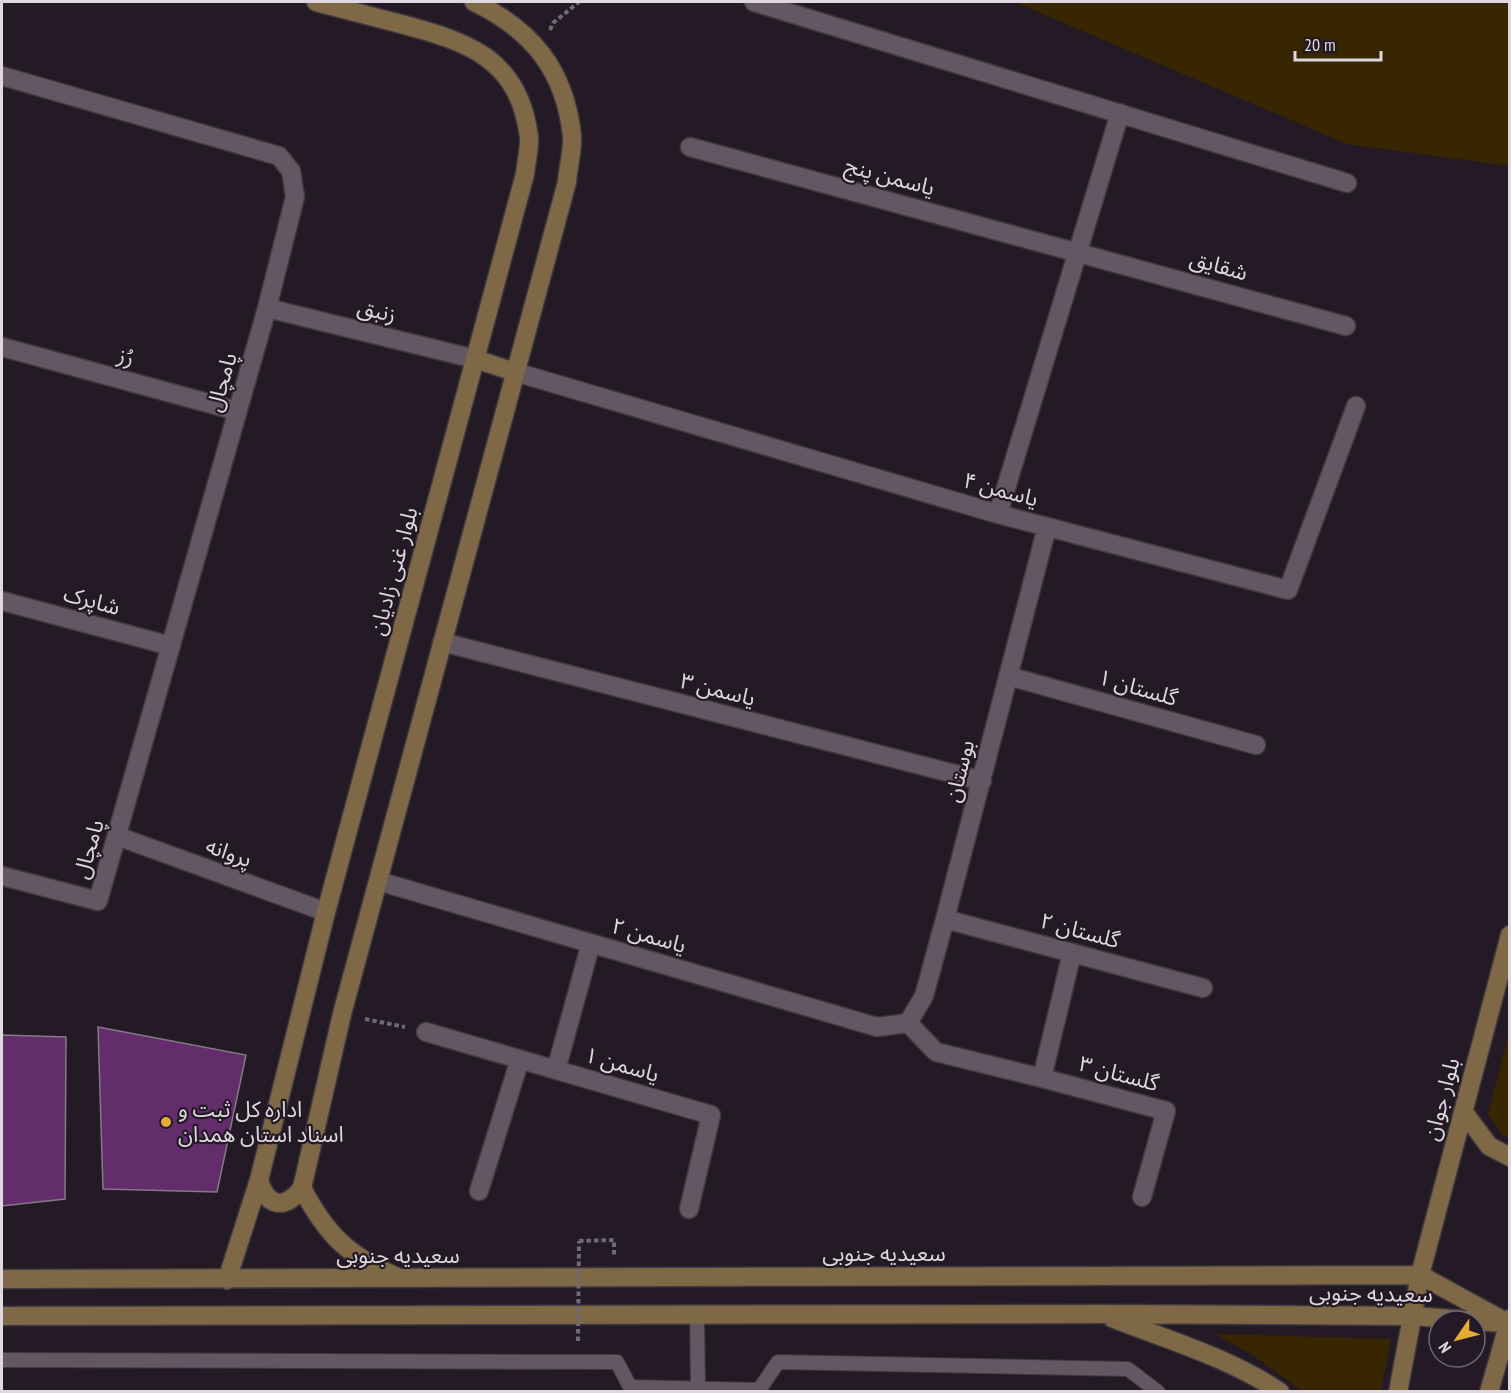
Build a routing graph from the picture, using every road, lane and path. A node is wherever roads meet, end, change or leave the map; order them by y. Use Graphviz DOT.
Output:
graph roads {
  1 [pos="316,2"];
  2 [pos="474,2"];
  3 [pos="579,2"];
  4 [pos="754,2"];
  5 [pos="540,49"];
  6 [pos="2,76"];
  7 [pos="1120,113"];
  8 [pos="690,147"];
  9 [pos="1347,183"];
  10 [pos="1078,251"];
  11 [pos="267,308"];
  12 [pos="1346,326"];
  13 [pos="2,347"];
  14 [pos="475,358"];
  15 [pos="516,372"];
  16 [pos="1356,406"];
  17 [pos="237,411"];
  18 [pos="998,514"];
  19 [pos="1047,527"];
  20 [pos="2,601"];
  21 [pos="442,642"];
  22 [pos="171,646"];
  23 [pos="1008,676"];
  24 [pos="1256,744"];
  25 [pos="981,781"];
  26 [pos="117,836"];
  27 [pos="2,876"];
  28 [pos="378,881"];
  29 [pos="326,912"];
  30 [pos="945,920"];
  31 [pos="1509,935"];
  32 [pos="591,944"];
  33 [pos="1072,953"];
  34 [pos="1203,988"];
  35 [pos="342,1014"];
  36 [pos="908,1023"];
  37 [pos="426,1032"];
  38 [pos="520,1059"];
  39 [pos="556,1070"];
  40 [pos="1042,1078"];
  41 [pos="1463,1111"];
  42 [pos="1509,1157"];
  43 [pos="259,1180"];
  44 [pos="302,1188"];
  45 [pos="479,1191"];
  46 [pos="1142,1197"];
  47 [pos="689,1209"];
  48 [pos="614,1240"];
  49 [pos="1420,1275"];
  50 [pos="400,1278"];
  51 [pos="2,1279"];
  52 [pos="226,1280"];
  53 [pos="1102,1314"];
  54 [pos="2,1316"];
  55 [pos="1414,1316"];
  56 [pos="697,1317"];
  57 [pos="1509,1322"];
  58 [pos="578,1341"];
  59 [pos="2,1360"];
  60 [pos="698,1387"];
  61 [pos="1158,1392"];
  62 [pos="1280,1392"];
  63 [pos="1398,1392"];
  64 [pos="1489,1392"];
  1 -- 14 [label="main road, بلوار غنی زادیان"];
  2 -- 5 [label="main road"];
  3 -- 5 [label="path"];
  4 -- 7 [label="street"];
  5 -- 15 [label="main road"];
  6 -- 11 [label="street, پامچال"];
  7 -- 9 [label="street"];
  7 -- 10 [label="street"];
  8 -- 10 [label="street, یاسمن پنج"];
  10 -- 12 [label="street, شقایق"];
  10 -- 18 [label="street"];
  11 -- 14 [label="street, زنبق"];
  11 -- 17 [label="street, پامچال"];
  13 -- 17 [label="street, رُز"];
  14 -- 15 [label="main road"];
  14 -- 29 [label="main road, بلوار غنی زادیان"];
  15 -- 18 [label="street, یاسمن ۴"];
  15 -- 21 [label="main road"];
  16 -- 19 [label="street, یاسمن ۴"];
  17 -- 22 [label="street, پامچال"];
  18 -- 19 [label="street, یاسمن ۴"];
  19 -- 23 [label="street, بوستان"];
  20 -- 22 [label="street, شاپرک"];
  21 -- 25 [label="street, یاسمن ۳"];
  21 -- 28 [label="main road"];
  22 -- 26 [label="street, پامچال"];
  23 -- 24 [label="street, گلستان ۱"];
  23 -- 25 [label="street, بوستان"];
  25 -- 30 [label="street, بوستان"];
  26 -- 27 [label="street, پامچال"];
  26 -- 29 [label="street, پروانه"];
  28 -- 32 [label="street, یاسمن ۲"];
  28 -- 35 [label="main road"];
  29 -- 43 [label="main road, بلوار غنی زادیان"];
  30 -- 33 [label="street, گلستان ۲"];
  30 -- 36 [label="street, بوستان"];
  31 -- 41 [label="main road, بلوار جوان"];
  32 -- 36 [label="street, یاسمن ۲"];
  32 -- 39 [label="street"];
  33 -- 34 [label="street, گلستان ۲"];
  33 -- 40 [label="street, گلستان ۳"];
  35 -- 37 [label="path"];
  35 -- 44 [label="main road"];
  36 -- 40 [label="street, گلستان ۳"];
  37 -- 38 [label="street, یاسمن ۱"];
  38 -- 39 [label="street, یاسمن ۱"];
  38 -- 45 [label="street"];
  39 -- 47 [label="street, یاسمن ۱"];
  40 -- 46 [label="street, گلستان ۳"];
  41 -- 42 [label="main road"];
  41 -- 49 [label="main road, بلوار جوان"];
  43 -- 44 [label="main road"];
  43 -- 52 [label="main road, بلوار غنی زادیان"];
  44 -- 50 [label="main road"];
  48 -- 58 [label="path, bridge"];
  49 -- 50 [label="main road, سعیدیه جنوبی"];
  49 -- 55 [label="main road, بلوار جوان"];
  49 -- 57 [label="main road, سعیدیه جنوبی"];
  50 -- 52 [label="main road, سعیدیه جنوبی"];
  51 -- 52 [label="main road, سعیدیه جنوبی"];
  53 -- 55 [label="main road, سعیدیه جنوبی"];
  53 -- 56 [label="main road, سعیدیه جنوبی"];
  53 -- 62 [label="main road"];
  54 -- 56 [label="main road, سعیدیه جنوبی"];
  55 -- 57 [label="main road, سعیدیه جنوبی"];
  55 -- 63 [label="main road, بلوار جوان"];
  56 -- 60 [label="lane"];
  57 -- 64 [label="main road"];
  59 -- 60 [label="lane"];
  60 -- 61 [label="lane"];
}
